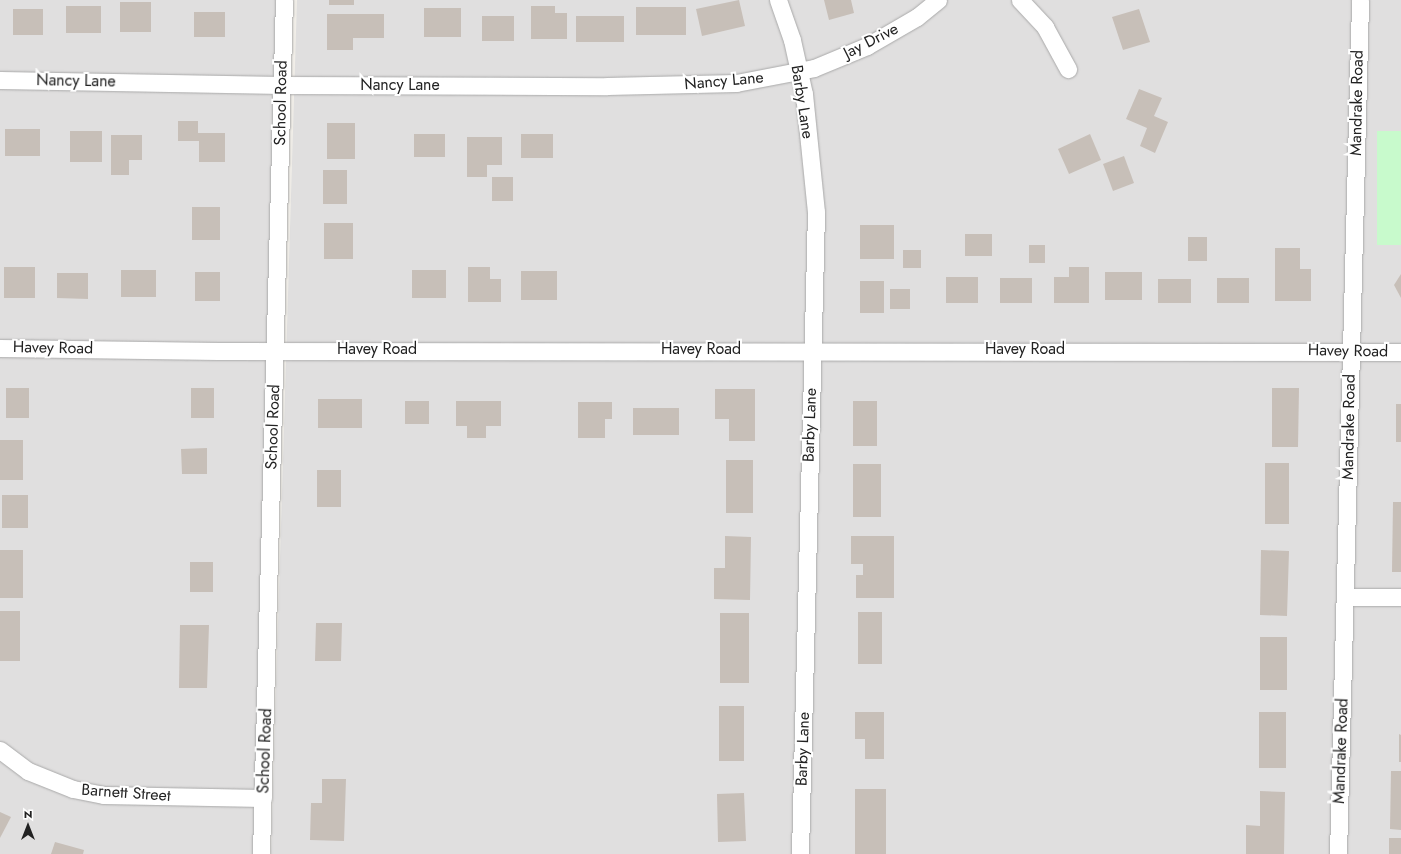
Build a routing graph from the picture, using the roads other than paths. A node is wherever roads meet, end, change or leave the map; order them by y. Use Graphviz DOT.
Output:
graph roads {
  1 [pos="284,0"];
  2 [pos="778,0"];
  3 [pos="938,0"];
  4 [pos="1020,0"];
  5 [pos="1360,0"];
  6 [pos="1068,69"];
  7 [pos="799,71"];
  8 [pos="0,80"];
  9 [pos="282,85"];
  10 [pos="0,348"];
  11 [pos="812,349"];
  12 [pos="276,350"];
  13 [pos="1351,351"];
  14 [pos="1401,352"];
  15 [pos="1401,596"];
  16 [pos="1345,597"];
  17 [pos="0,750"];
  18 [pos="263,798"];
  19 [pos="261,854"];
  20 [pos="800,854"];
  21 [pos="1338,854"];
  1 -- 9 [label="street, School Road"];
  2 -- 7 [label="street, Barby Lane"];
  3 -- 7 [label="street, Jay Drive"];
  4 -- 6 [label="street"];
  5 -- 13 [label="street, Mandrake Road"];
  7 -- 9 [label="street, Nancy Lane"];
  7 -- 11 [label="street, Barby Lane"];
  8 -- 9 [label="street, Nancy Lane"];
  9 -- 12 [label="street, School Road"];
  10 -- 12 [label="street, Havey Road"];
  11 -- 12 [label="street, Havey Road"];
  11 -- 13 [label="street, Havey Road"];
  11 -- 20 [label="street, Barby Lane"];
  12 -- 18 [label="street, School Road"];
  13 -- 14 [label="street, Havey Road"];
  13 -- 16 [label="street, Mandrake Road"];
  15 -- 16 [label="street"];
  16 -- 21 [label="street, Mandrake Road"];
  17 -- 18 [label="street, Barnett Street"];
  18 -- 19 [label="street, School Road"];
}
